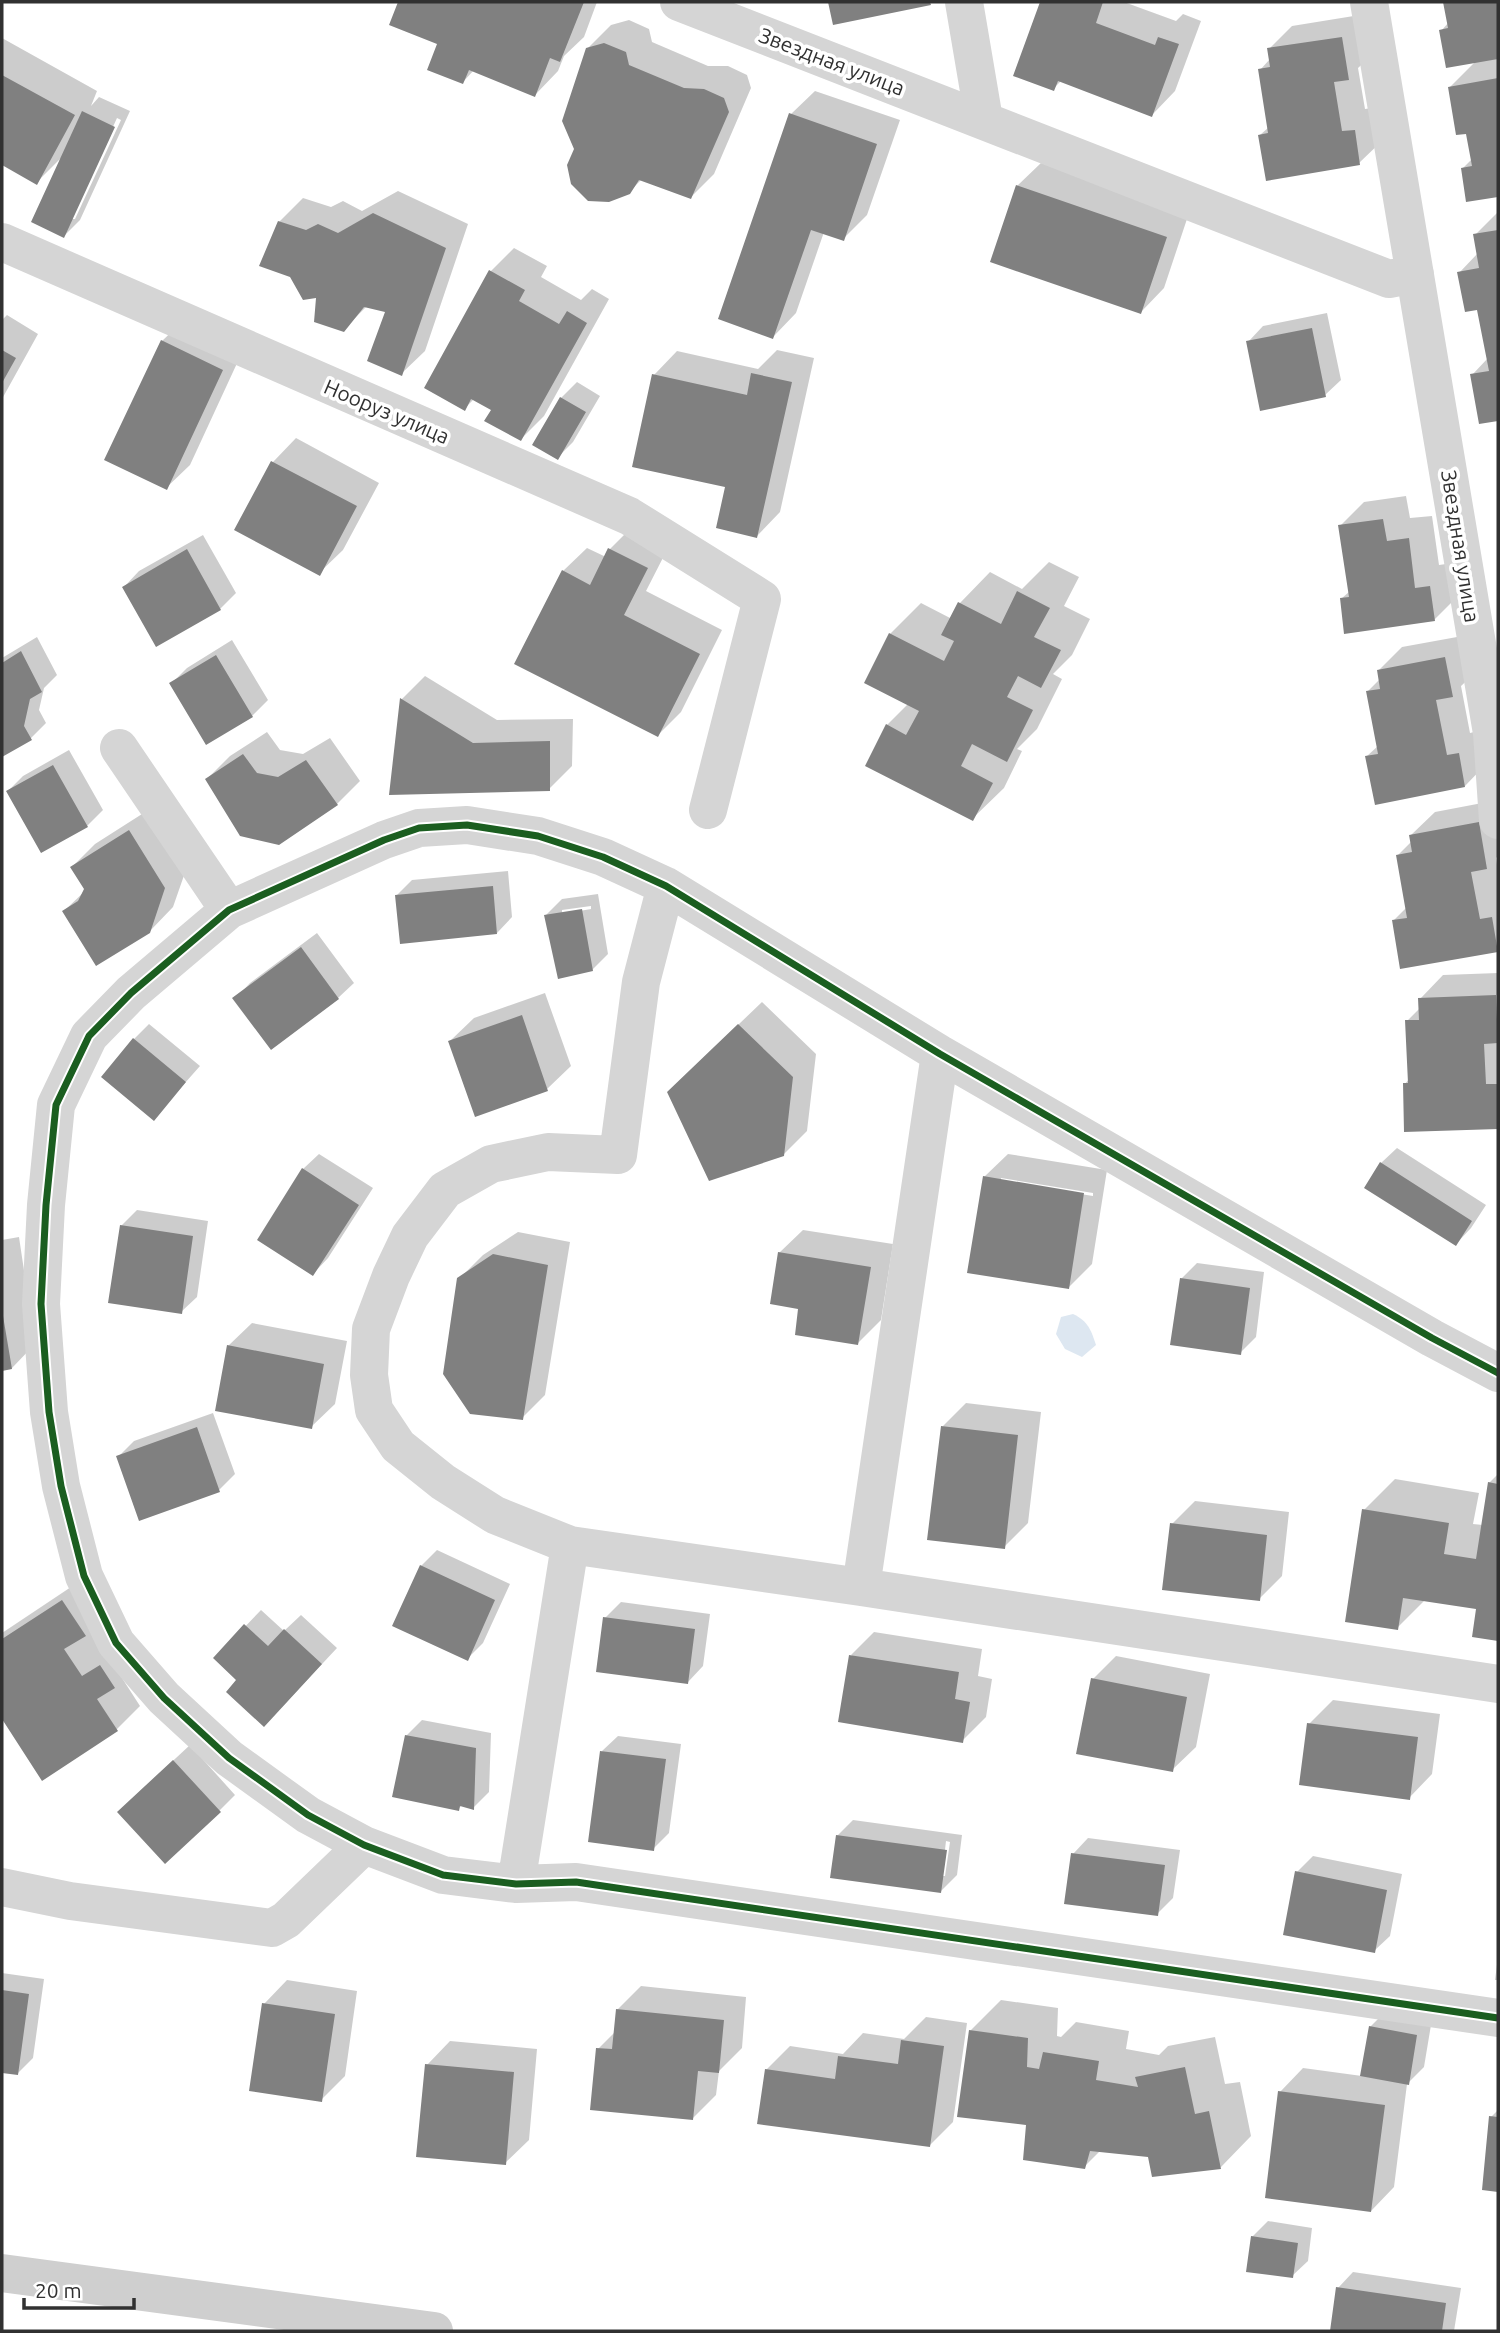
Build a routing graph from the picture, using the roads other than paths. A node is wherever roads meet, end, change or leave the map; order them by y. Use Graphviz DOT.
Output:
graph roads {
  1 [pos="679,2"];
  2 [pos="964,2"];
  3 [pos="1369,2"];
  4 [pos="984,120"];
  5 [pos="2,242"];
  6 [pos="1415,274"];
  7 [pos="119,748"];
  8 [pos="708,810"];
  9 [pos="1498,820"];
  10 [pos="666,886"];
  11 [pos="229,910"];
  12 [pos="940,1054"];
  13 [pos="1498,1373"];
  14 [pos="570,1545"];
  15 [pos="861,1587"];
  16 [pos="1498,1684"];
  17 [pos="364,1844"];
  18 [pos="516,1884"];
  19 [pos="2,1887"];
  20 [pos="1498,2018"];
  21 [pos="2,2273"];
  22 [pos="434,2331"];
  1 -- 4 [label="street, Звездная улица"];
  2 -- 4 [label="street"];
  3 -- 6 [label="street, Звездная улица"];
  4 -- 6 [label="street, Звездная улица"];
  5 -- 8 [label="street, Нооруз улица"];
  6 -- 9 [label="street, Звездная улица"];
  7 -- 11 [label="street"];
  10 -- 11 [label="street"];
  10 -- 12 [label="street"];
  10 -- 14 [label="street"];
  11 -- 17 [label="street"];
  12 -- 13 [label="street"];
  12 -- 15 [label="street"];
  14 -- 15 [label="street"];
  14 -- 18 [label="street"];
  15 -- 16 [label="street"];
  17 -- 18 [label="street"];
  17 -- 19 [label="street"];
  18 -- 20 [label="street"];
  21 -- 22 [label="main road"];
}
